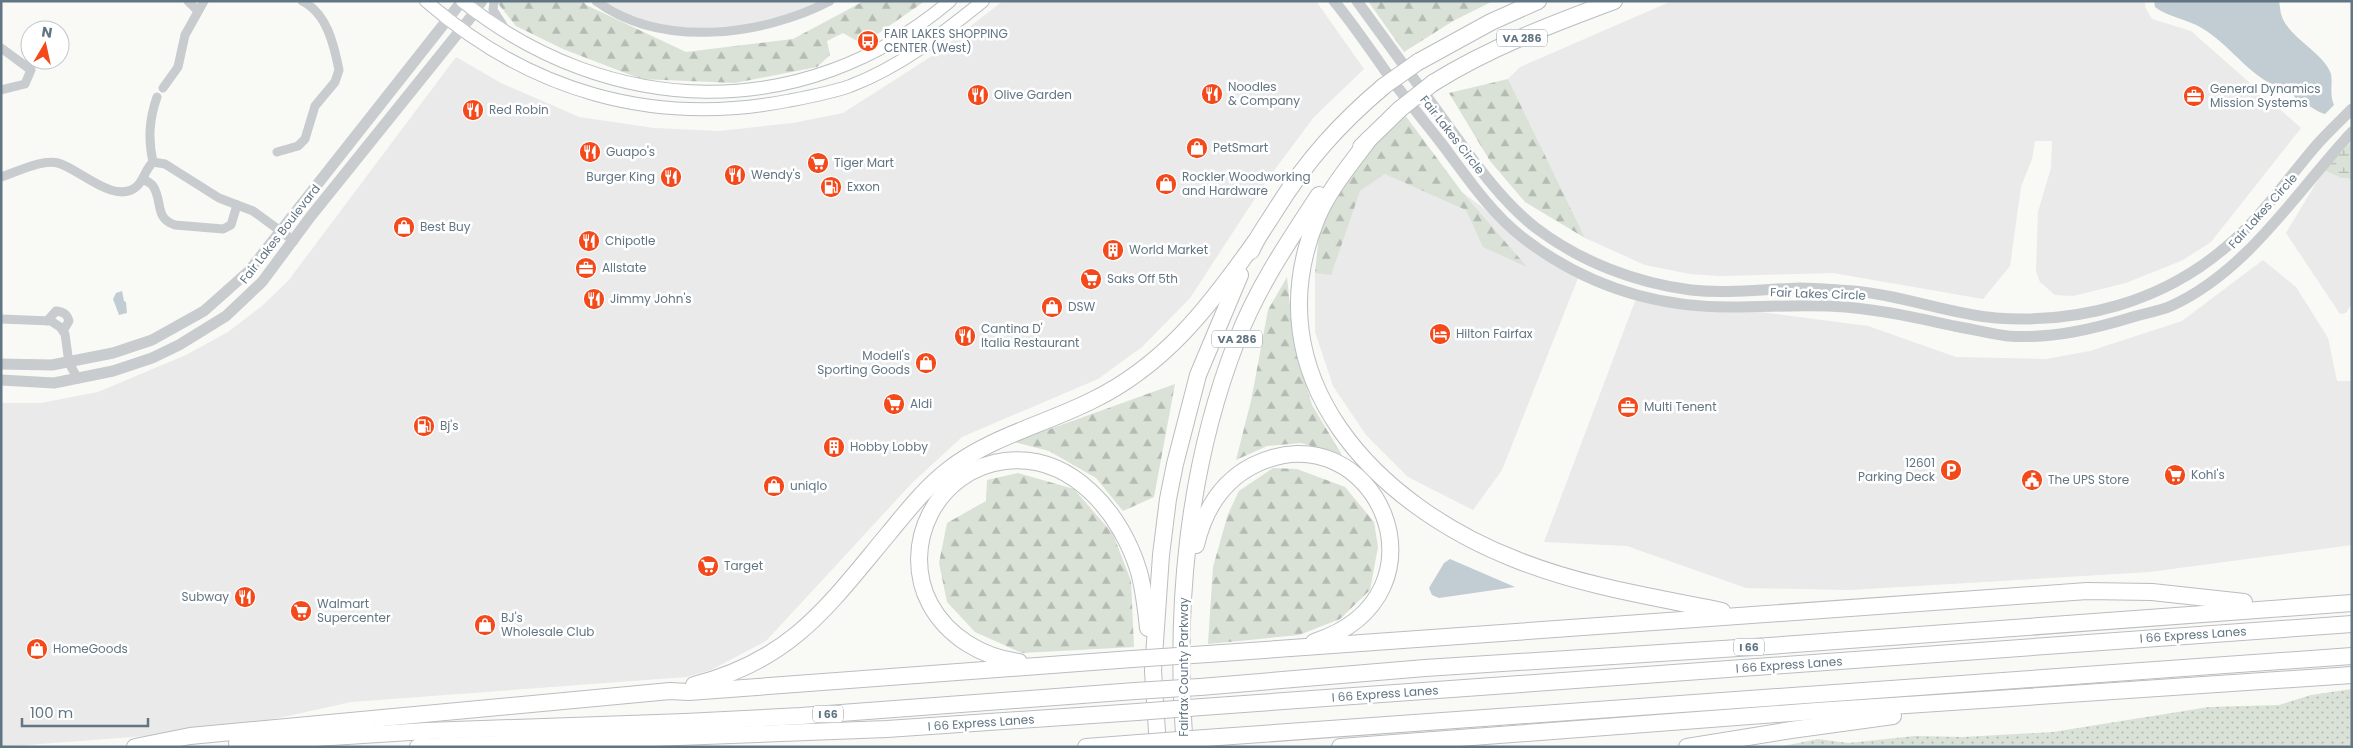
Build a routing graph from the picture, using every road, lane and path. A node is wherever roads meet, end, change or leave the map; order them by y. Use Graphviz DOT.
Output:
graph roads {
  1 [pos="188,1"];
  2 [pos="204,1"];
  3 [pos="302,1"];
  4 [pos="426,1"];
  5 [pos="462,1"];
  6 [pos="494,1"];
  7 [pos="596,1"];
  8 [pos="830,1"];
  9 [pos="950,1"];
  10 [pos="983,1"];
  11 [pos="1334,1"];
  12 [pos="1357,1"];
  13 [pos="1538,1"];
  14 [pos="1614,1"];
  15 [pos="479,6"];
  16 [pos="198,11"];
  17 [pos="448,20"];
  18 [pos="460,29"];
  19 [pos="510,36"];
  20 [pos="1,48"];
  21 [pos="163,88"];
  22 [pos="1,90"];
  23 [pos="156,97"];
  24 [pos="2352,109"];
  25 [pos="2352,132"];
  26 [pos="1369,139"];
  27 [pos="277,152"];
  28 [pos="153,162"];
  29 [pos="1,177"];
  30 [pos="143,179"];
  31 [pos="237,205"];
  32 [pos="2252,221"];
  33 [pos="281,231"];
  34 [pos="2265,233"];
  35 [pos="294,241"];
  36 [pos="1255,242"];
  37 [pos="1,319"];
  38 [pos="47,321"];
  39 [pos="63,332"];
  40 [pos="69,363"];
  41 [pos="1,364"];
  42 [pos="78,379"];
  43 [pos="1,380"];
  44 [pos="62,382"];
  45 [pos="2352,603"];
  46 [pos="2299,606"];
  47 [pos="1741,615"];
  48 [pos="1182,616"];
  49 [pos="2352,624"];
  50 [pos="1150,649"];
  51 [pos="1269,651"];
  52 [pos="2352,656"];
  53 [pos="1056,665"];
  54 [pos="2352,675"];
  55 [pos="670,691"];
  56 [pos="2041,696"];
  57 [pos="1750,738"];
  58 [pos="461,746"];
  59 [pos="135,747"];
  60 [pos="175,747"];
  61 [pos="418,747"];
  62 [pos="1086,747"];
  63 [pos="1158,747"];
  64 [pos="1185,747"];
  65 [pos="1340,747"];
  66 [pos="1687,747"];
  67 [pos="1719,747"];
  1 -- 16 [label="street"];
  2 -- 16 [label="street"];
  3 -- 27 [label="street"];
  4 -- 17 [label="main road"];
  5 -- 15 [label="main road"];
  5 -- 17 [label="street, Fair Lakes Boulevard"];
  6 -- 19 [label="street"];
  7 -- 8 [label="street"];
  9 -- 19 [label="main road"];
  10 -- 18 [label="main road"];
  11 -- 34 [label="street, Fair Lakes Circle"];
  12 -- 32 [label="street, Fair Lakes Circle"];
  13 -- 36 [label="highway, VA 286, bridge"];
  14 -- 26 [label="highway, Fairfax County Parkway / VA 286, bridge"];
  15 -- 18 [label="street, Fair Lakes Boulevard"];
  15 -- 19 [label="main road"];
  16 -- 21 [label="street"];
  17 -- 18 [label="main road"];
  17 -- 33 [label="street, Fair Lakes Boulevard"];
  18 -- 35 [label="street, Fair Lakes Boulevard"];
  20 -- 22 [label="street"];
  23 -- 28 [label="street"];
  24 -- 32 [label="street, Fair Lakes Circle"];
  25 -- 34 [label="street, Fair Lakes Circle"];
  26 -- 47 [label="highway"];
  26 -- 48 [label="highway, Fairfax County Parkway / VA 286"];
  28 -- 30 [label="street"];
  28 -- 31 [label="street"];
  29 -- 30 [label="street"];
  30 -- 31 [label="street"];
  31 -- 33 [label="street"];
  32 -- 34 [label="street"];
  33 -- 35 [label="street"];
  33 -- 40 [label="street, Fair Lakes Boulevard"];
  35 -- 42 [label="street, Fair Lakes Boulevard"];
  36 -- 55 [label="highway"];
  36 -- 63 [label="highway, VA 286"];
  37 -- 38 [label="street"];
  38 -- 39 [label="street"];
  38 -- 39 [label="street"];
  39 -- 40 [label="street"];
  40 -- 41 [label="street, Fair Lakes Boulevard"];
  40 -- 42 [label="street"];
  40 -- 44 [label="street"];
  42 -- 44 [label="street, Fair Lakes Boulevard"];
  43 -- 44 [label="street, Fair Lakes Boulevard"];
  45 -- 46 [label="highway, I 66"];
  46 -- 47 [label="highway"];
  46 -- 60 [label="highway, I 66, bridge"];
  47 -- 51 [label="highway"];
  48 -- 51 [label="highway"];
  48 -- 64 [label="highway, Fairfax County Parkway / VA 286"];
  49 -- 58 [label="highway, I 66 Express Lanes, bridge"];
  50 -- 53 [label="highway"];
  51 -- 53 [label="highway, bridge"];
  52 -- 62 [label="highway, bridge"];
  53 -- 55 [label="highway"];
  54 -- 56 [label="highway"];
  55 -- 59 [label="highway"];
  56 -- 57 [label="highway"];
  56 -- 65 [label="highway"];
  57 -- 66 [label="highway"];
  57 -- 67 [label="highway"];
  58 -- 61 [label="highway, I 66 Express Lanes"];
}
